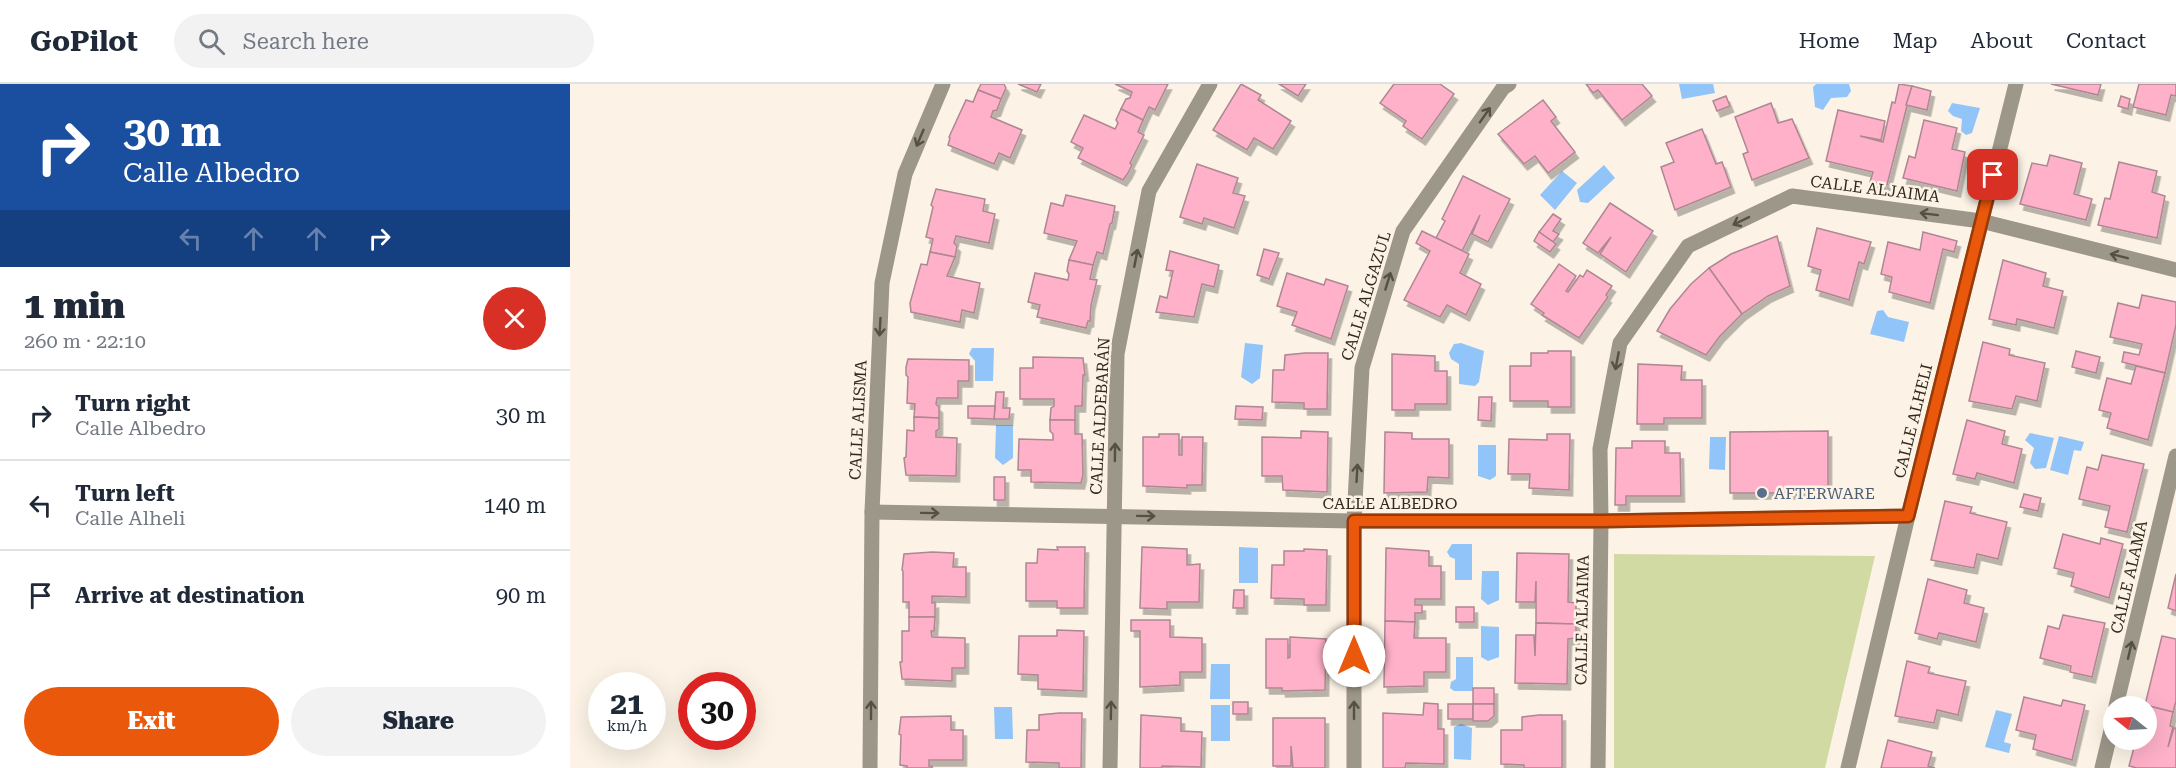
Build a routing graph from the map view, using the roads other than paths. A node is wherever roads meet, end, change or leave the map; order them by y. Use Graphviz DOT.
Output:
graph roads {
  1 [pos="943,84"];
  2 [pos="1210,84"];
  3 [pos="1509,84"];
  4 [pos="2016,84"];
  5 [pos="1981,221"];
  6 [pos="2176,270"];
  7 [pos="2176,456"];
  8 [pos="872,512"];
  9 [pos="1114,515"];
  10 [pos="1908,516"];
  11 [pos="1354,521"];
  12 [pos="1601,521"];
  13 [pos="2118,696"];
  14 [pos="2106,750"];
  15 [pos="870,768"];
  16 [pos="1110,768"];
  17 [pos="1354,768"];
  18 [pos="1598,768"];
  19 [pos="1848,768"];
  20 [pos="2102,768"];
  1 -- 8 [label="street, CALLE ALISMA, one-way"];
  9 -- 2 [label="street, CALLE ALDEBARÁN, one-way"];
  11 -- 3 [label="street, CALLE ALGAZUL, one-way"];
  4 -- 5 [label="street, CALLE ALHELI"];
  6 -- 5 [label="street, CALLE ALJAIMA, one-way"];
  5 -- 10 [label="street, CALLE ALHELI"];
  5 -- 12 [label="street, CALLE ALJAIMA, one-way"];
  13 -- 7 [label="street, CALLE ALAMA, one-way"];
  8 -- 9 [label="street, CALLE ALBEDRO, one-way"];
  15 -- 8 [label="street, CALLE ALISMA, one-way"];
  9 -- 11 [label="street, CALLE ALBEDRO, one-way"];
  16 -- 9 [label="street, CALLE ALDEBARÁN, one-way"];
  10 -- 12 [label="street, CALLE ALBEDRO"];
  10 -- 19 [label="street, CALLE ALHELI"];
  11 -- 12 [label="street, CALLE ALBEDRO"];
  17 -- 11 [label="street, CALLE ALGAZUL, one-way"];
  12 -- 18 [label="street, CALLE ALJAIMA"];
  14 -- 20 [label="street"];
}
